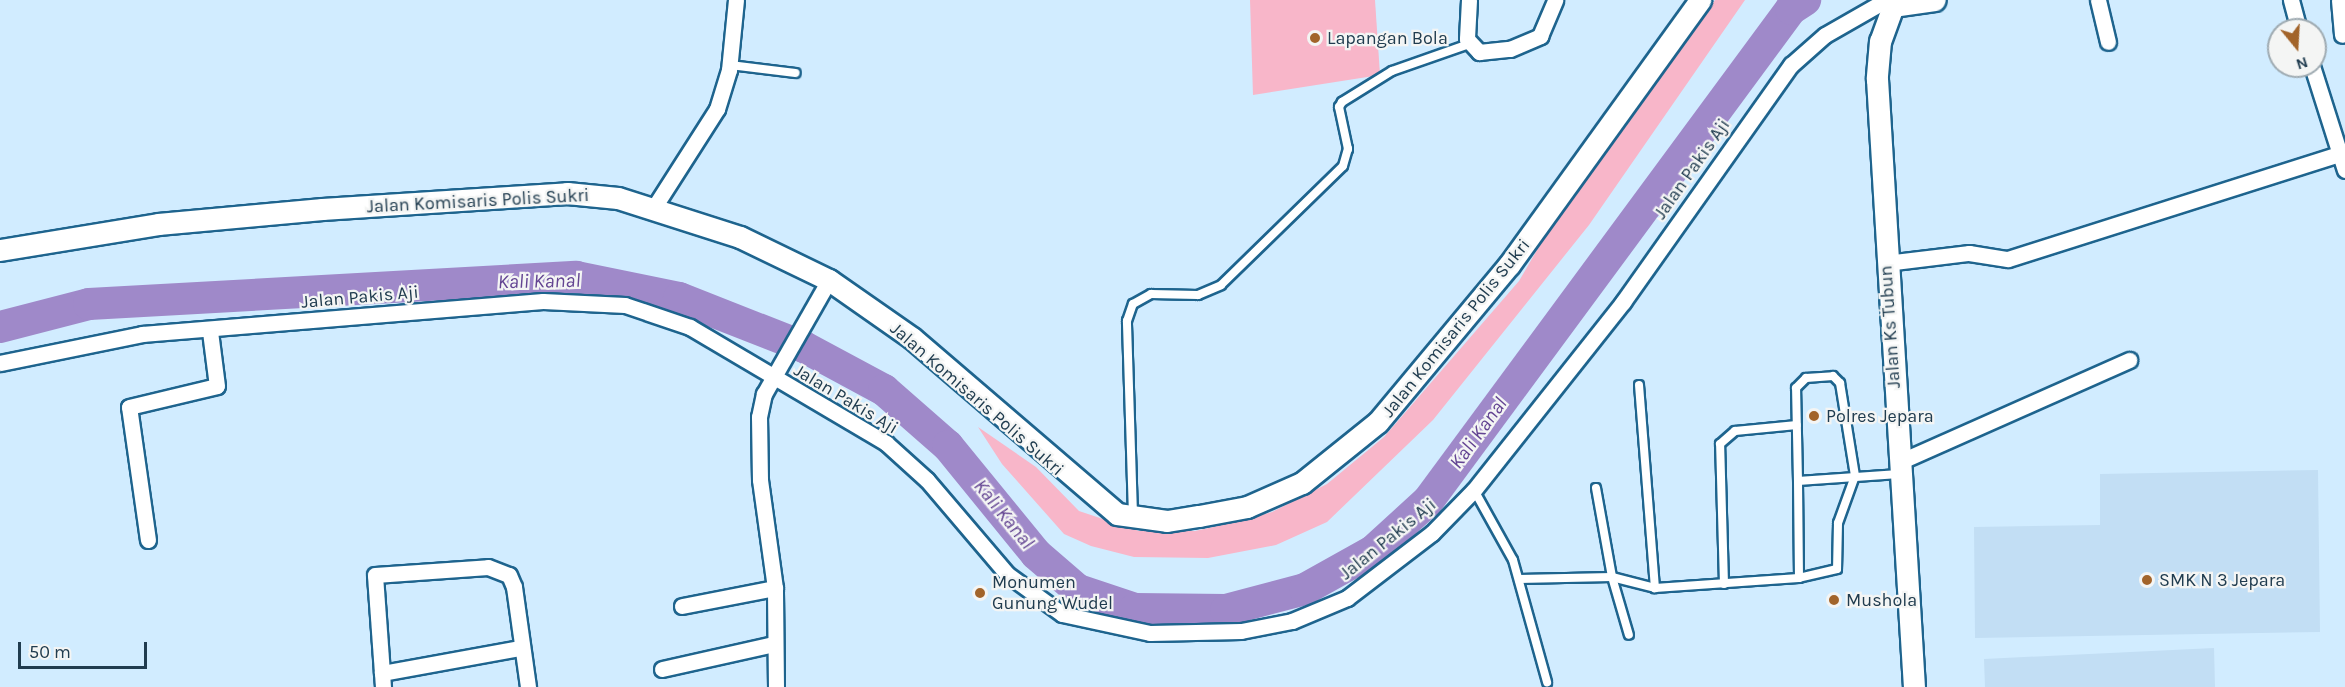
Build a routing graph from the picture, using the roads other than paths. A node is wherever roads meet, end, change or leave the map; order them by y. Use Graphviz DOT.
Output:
graph roads {
  1 [pos="736,0"];
  2 [pos="1469,0"];
  3 [pos="1555,0"];
  4 [pos="1700,0"];
  5 [pos="1935,0"];
  6 [pos="2098,0"];
  7 [pos="2291,0"];
  8 [pos="2339,0"];
  9 [pos="1890,2"];
  10 [pos="2296,18"];
  11 [pos="2342,35"];
  12 [pos="2108,42"];
  13 [pos="1469,44"];
  14 [pos="730,66"];
  15 [pos="796,73"];
  16 [pos="2318,78"];
  17 [pos="2338,120"];
  18 [pos="2340,154"];
  19 [pos="2345,170"];
  20 [pos="653,209"];
  21 [pos="0,250"];
  22 [pos="1886,263"];
  23 [pos="826,288"];
  24 [pos="210,331"];
  25 [pos="2129,360"];
  26 [pos="0,363"];
  27 [pos="772,379"];
  28 [pos="1639,385"];
  29 [pos="1797,425"];
  30 [pos="1900,468"];
  31 [pos="1855,476"];
  32 [pos="1798,480"];
  33 [pos="1596,488"];
  34 [pos="1474,490"];
  35 [pos="1134,520"];
  36 [pos="148,540"];
  37 [pos="1612,577"];
  38 [pos="1799,578"];
  39 [pos="1520,579"];
  40 [pos="1724,584"];
  41 [pos="775,588"];
  42 [pos="1655,588"];
  43 [pos="682,606"];
  44 [pos="1629,635"];
  45 [pos="774,644"];
  46 [pos="520,648"];
  47 [pos="662,669"];
  48 [pos="382,680"];
  49 [pos="1547,682"];
  50 [pos="528,687"];
  51 [pos="776,687"];
  52 [pos="1914,687"];
  1 -- 14 [label="street"];
  2 -- 13 [label="street"];
  3 -- 13 [label="street"];
  4 -- 35 [label="main road, Jalan Komisaris Polis Sukri"];
  5 -- 9 [label="main road"];
  6 -- 12 [label="street"];
  7 -- 10 [label="street"];
  8 -- 11 [label="street"];
  9 -- 22 [label="main road, Jalan Ks Tubun"];
  9 -- 34 [label="street, Jalan Pakis Aji"];
  13 -- 35 [label="lane"];
  14 -- 15 [label="lane"];
  14 -- 20 [label="street"];
  16 -- 17 [label="street"];
  17 -- 18 [label="street"];
  18 -- 19 [label="street"];
  18 -- 22 [label="street"];
  20 -- 21 [label="main road, Jalan Komisaris Polis Sukri"];
  20 -- 23 [label="main road, Jalan Komisaris Polis Sukri"];
  22 -- 30 [label="main road, Jalan Ks Tubun"];
  23 -- 27 [label="street"];
  23 -- 35 [label="main road, Jalan Komisaris Polis Sukri"];
  24 -- 26 [label="street, Jalan Pakis Aji"];
  24 -- 27 [label="street, Jalan Pakis Aji"];
  24 -- 36 [label="street"];
  25 -- 30 [label="street"];
  27 -- 34 [label="street, Jalan Pakis Aji"];
  27 -- 41 [label="street"];
  28 -- 42 [label="lane"];
  29 -- 31 [label="lane"];
  29 -- 32 [label="lane"];
  29 -- 40 [label="lane"];
  30 -- 31 [label="lane"];
  30 -- 52 [label="main road, Jalan Ks Tubun"];
  31 -- 32 [label="lane"];
  31 -- 38 [label="lane"];
  32 -- 38 [label="lane"];
  33 -- 37 [label="lane"];
  34 -- 39 [label="lane"];
  37 -- 39 [label="lane"];
  37 -- 42 [label="lane"];
  37 -- 44 [label="lane"];
  38 -- 40 [label="lane"];
  39 -- 49 [label="lane"];
  40 -- 42 [label="lane"];
  41 -- 43 [label="street"];
  41 -- 45 [label="street"];
  45 -- 47 [label="street"];
  45 -- 51 [label="street"];
  46 -- 48 [label="street"];
  46 -- 48 [label="street"];
  46 -- 50 [label="street"];
}
